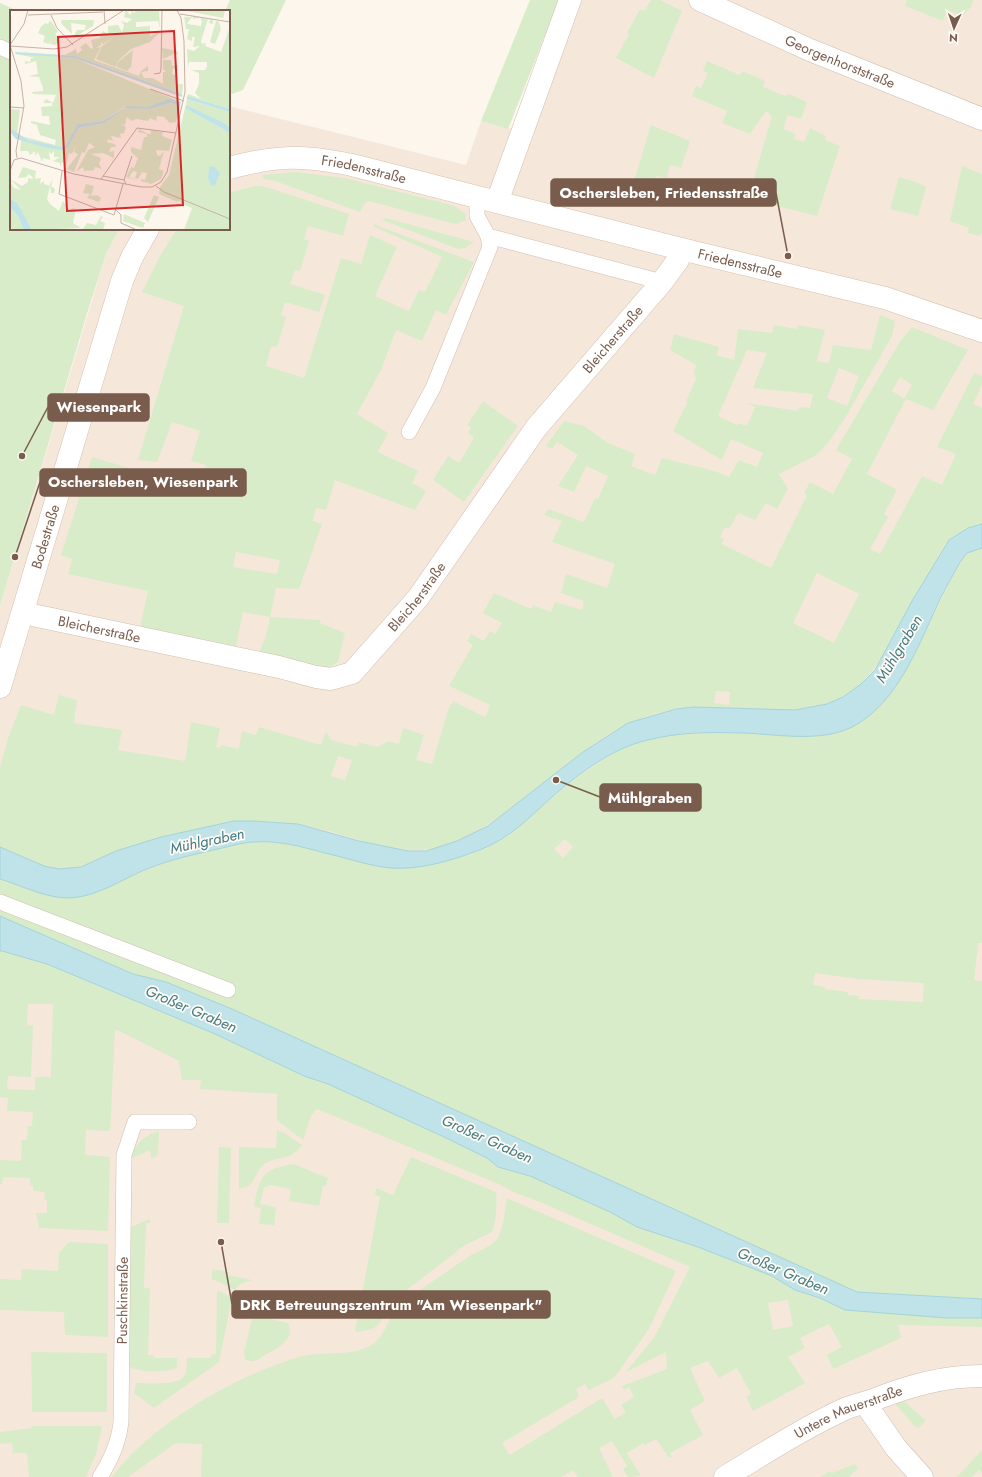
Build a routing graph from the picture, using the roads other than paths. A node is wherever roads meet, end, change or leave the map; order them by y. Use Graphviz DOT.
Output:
graph roads {
  1 [pos="570,0"];
  2 [pos="700,0"];
  3 [pos="0,47"];
  4 [pos="10,52"];
  5 [pos="982,119"];
  6 [pos="230,168"];
  7 [pos="487,199"];
  8 [pos="147,230"];
  9 [pos="488,236"];
  10 [pos="681,249"];
  11 [pos="662,282"];
  12 [pos="982,331"];
  13 [pos="409,432"];
  14 [pos="23,613"];
  15 [pos="0,687"];
  16 [pos="0,902"];
  17 [pos="228,990"];
  18 [pos="189,1122"];
  19 [pos="982,1376"];
  20 [pos="865,1403"];
  21 [pos="100,1477"];
  22 [pos="725,1477"];
  23 [pos="922,1477"];
  1 -- 7 [label="street"];
  2 -- 5 [label="street, Georgenhorststraße"];
  3 -- 4 [label="lane"];
  6 -- 7 [label="street, Friedensstraße"];
  7 -- 9 [label="lane"];
  7 -- 10 [label="street, Friedensstraße"];
  8 -- 14 [label="street, Bodestraße"];
  9 -- 11 [label="lane"];
  9 -- 13 [label="lane"];
  10 -- 11 [label="street, Bleicherstraße"];
  10 -- 12 [label="street, Friedensstraße"];
  11 -- 14 [label="street, Bleicherstraße"];
  14 -- 15 [label="street, Bodestraße"];
  16 -- 17 [label="lane"];
  18 -- 21 [label="lane, Puschkinstraße"];
  19 -- 20 [label="street, Untere Mauerstraße"];
  20 -- 22 [label="street, Untere Mauerstraße"];
  20 -- 23 [label="street"];
}
